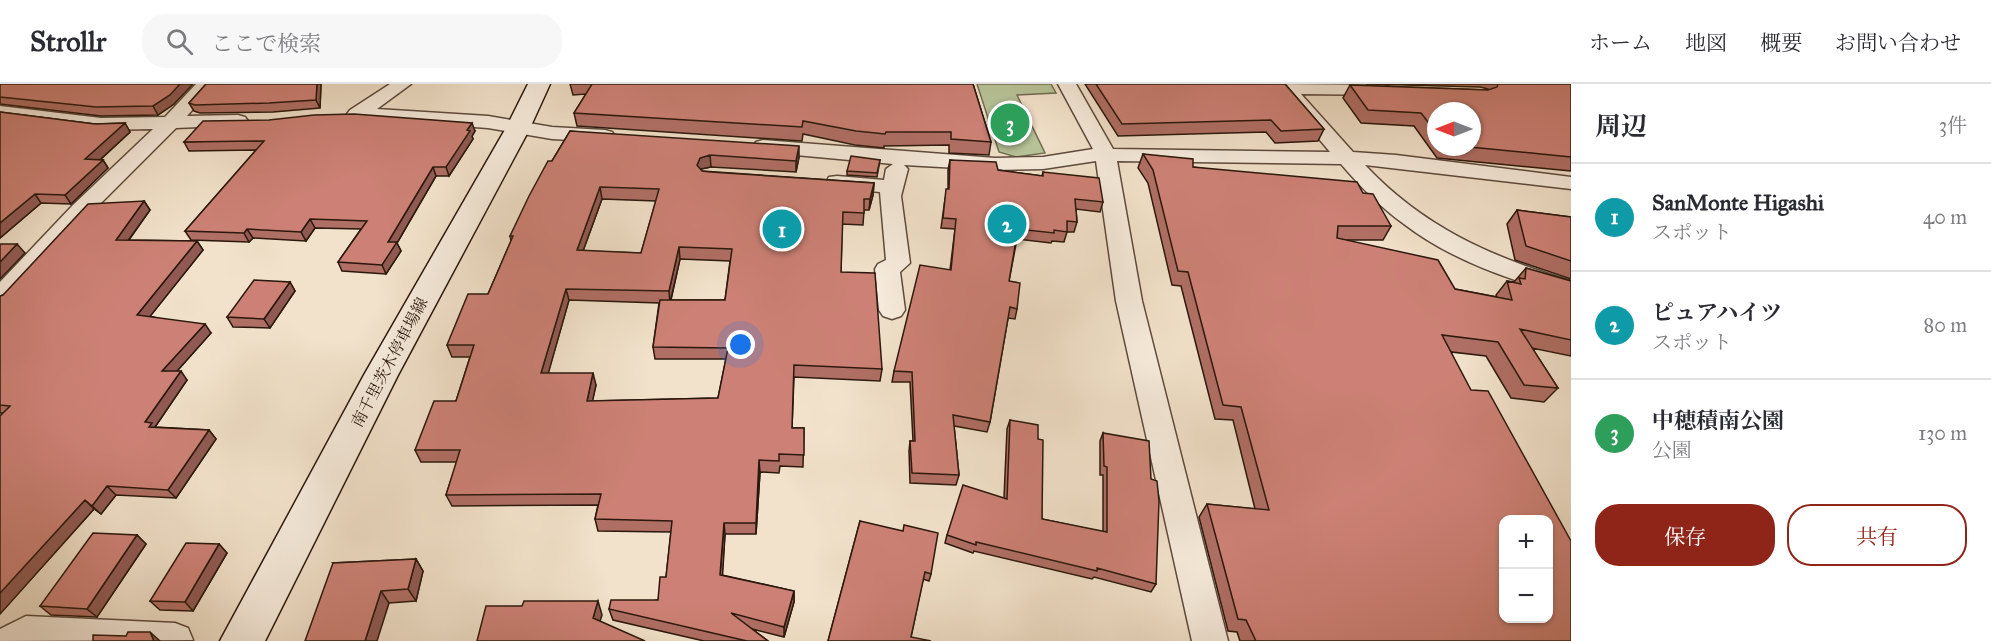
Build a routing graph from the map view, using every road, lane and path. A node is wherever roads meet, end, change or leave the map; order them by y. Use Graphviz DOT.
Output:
graph roads {
  1 [pos="206,84"];
  2 [pos="402,84"];
  3 [pos="539,84"];
  4 [pos="1067,84"];
  5 [pos="1284,86"];
  6 [pos="1400,92"];
  7 [pos="0,111"];
  8 [pos="358,114"];
  9 [pos="338,115"];
  10 [pos="261,121"];
  11 [pos="169,124"];
  12 [pos="518,128"];
  13 [pos="622,137"];
  14 [pos="738,144"];
  15 [pos="1105,155"];
  16 [pos="1349,158"];
  17 [pos="899,159"];
  18 [pos="818,180"];
  19 [pos="1571,183"];
  20 [pos="892,187"];
  21 [pos="1571,289"];
  22 [pos="0,297"];
  23 [pos="892,310"];
  24 [pos="175,640"];
  25 [pos="12,641"];
  26 [pos="242,641"];
  27 [pos="1210,641"];
  1 -- 11 [label="street"];
  2 -- 8 [label="street"];
  3 -- 12 [label="main road, 南千里茨木停車場線"];
  4 -- 15 [label="street"];
  5 -- 6 [label="street"];
  5 -- 16 [label="street"];
  7 -- 11 [label="street"];
  8 -- 9 [label="street"];
  8 -- 12 [label="street"];
  10 -- 11 [label="street"];
  11 -- 22 [label="street"];
  12 -- 13 [label="street"];
  12 -- 26 [label="main road, 南千里茨木停車場線"];
  14 -- 17 [label="street"];
  15 -- 16 [label="street"];
  15 -- 17 [label="street"];
  15 -- 27 [label="street"];
  16 -- 19 [label="street"];
  16 -- 21 [label="street"];
  17 -- 20 [label="street"];
  18 -- 20 [label="street"];
  20 -- 23 [label="street"];
  24 -- 25 [label="street"];
}
